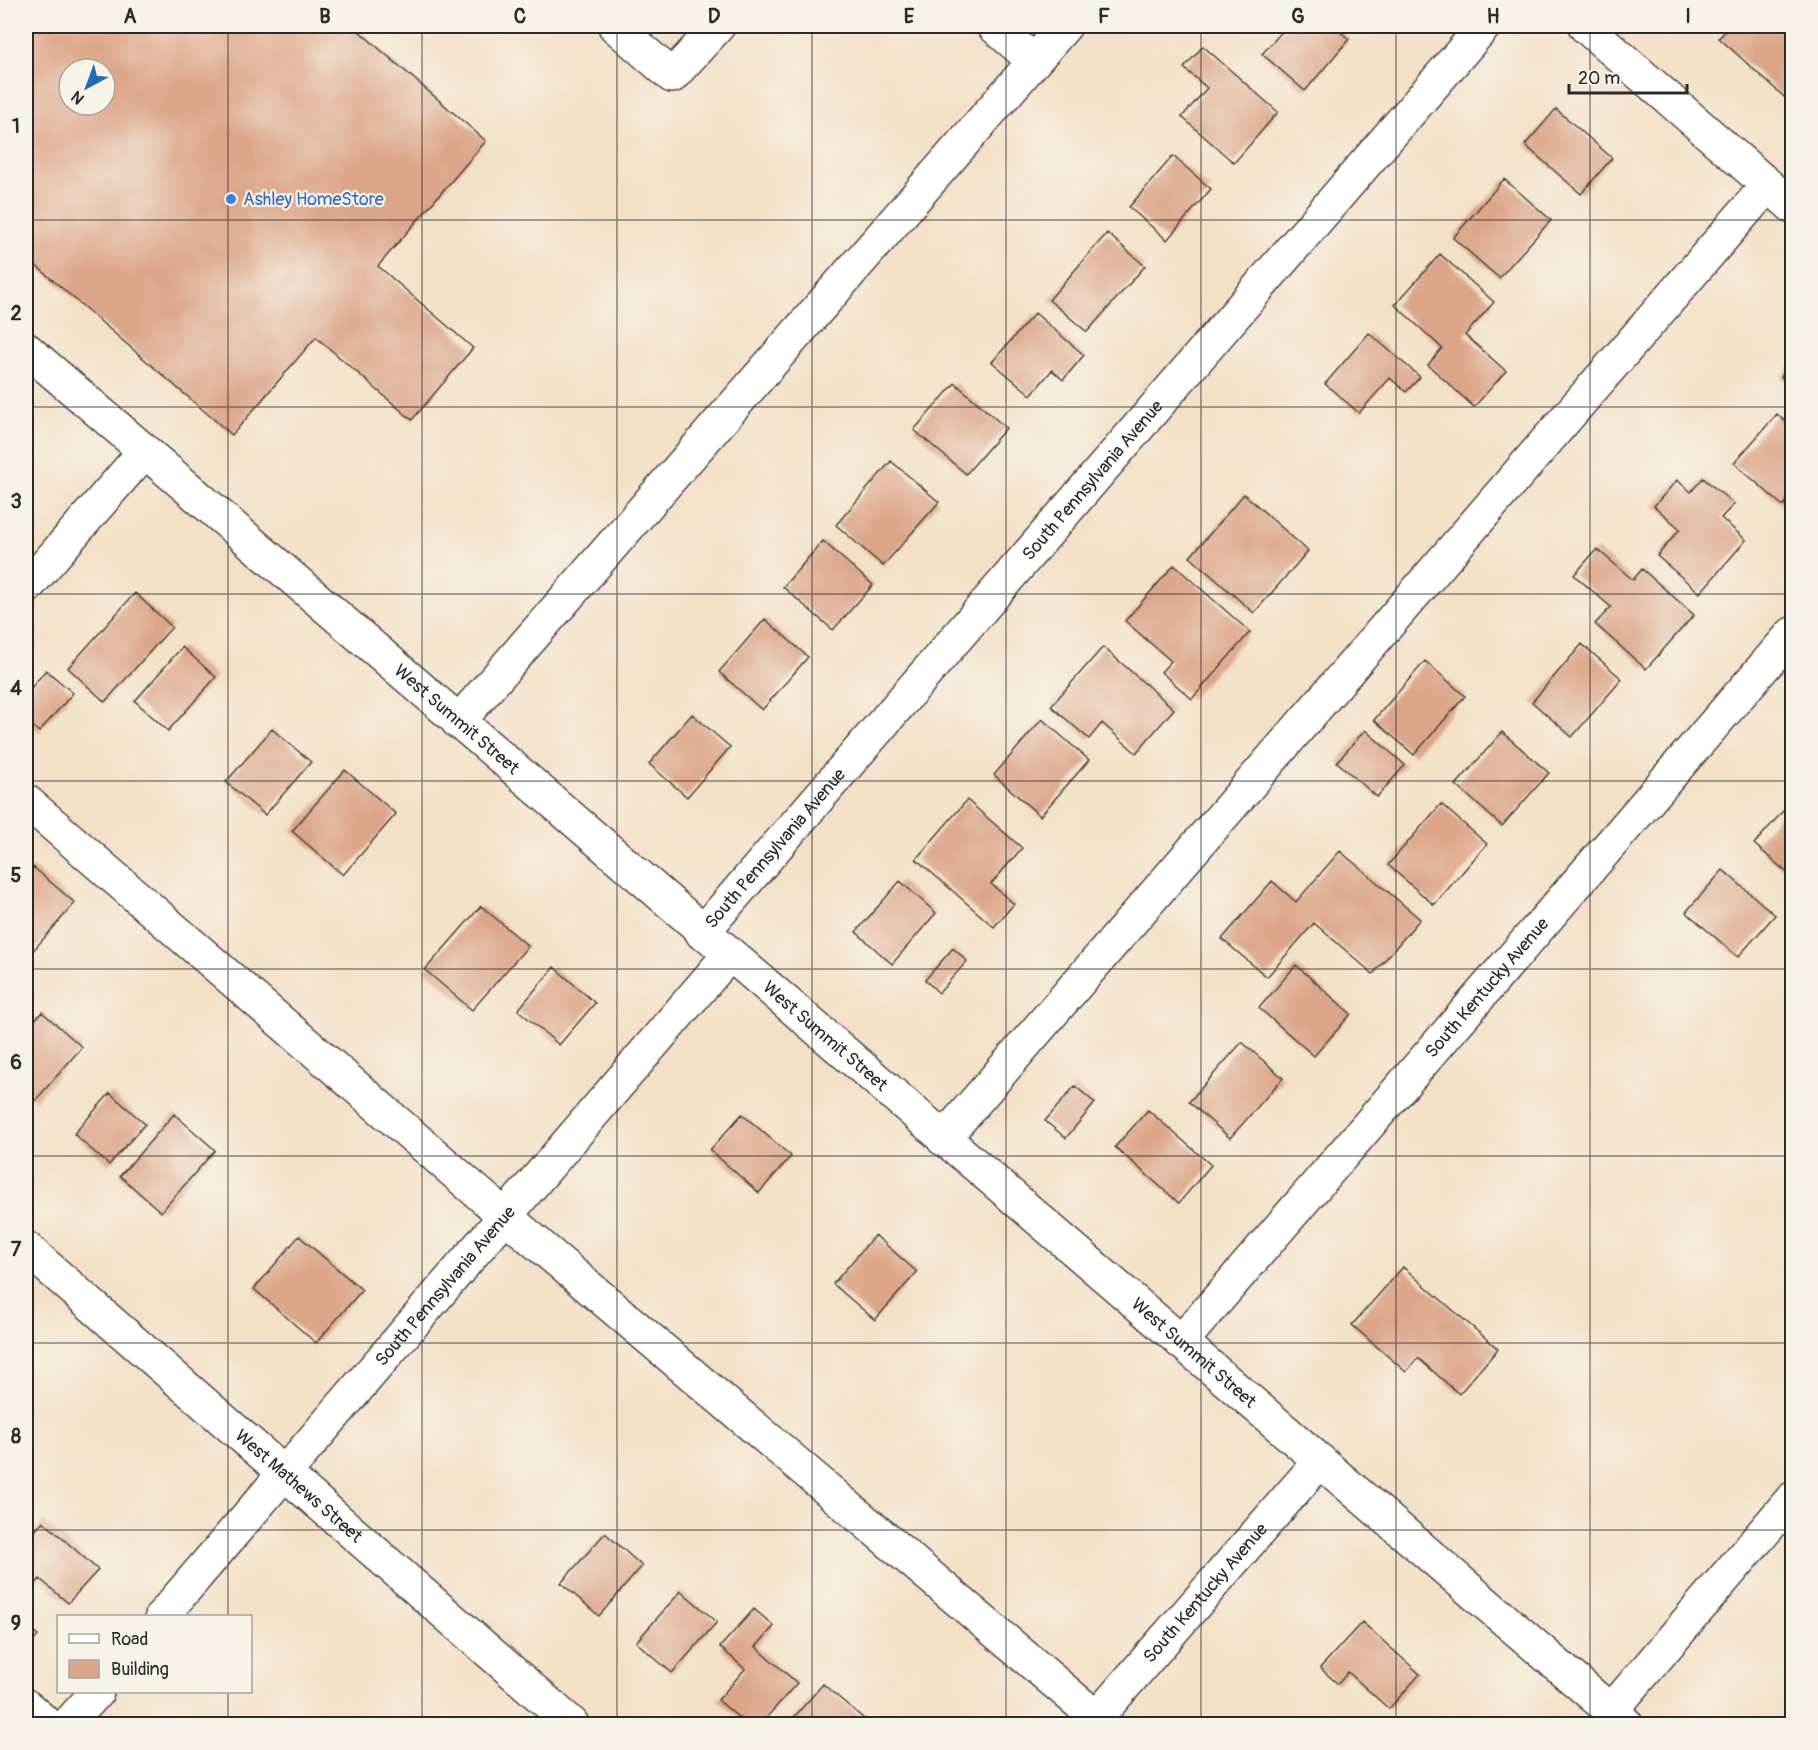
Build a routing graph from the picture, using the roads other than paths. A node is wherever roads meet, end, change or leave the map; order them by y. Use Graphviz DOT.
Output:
graph roads {
  1 [pos="615,26"];
  2 [pos="717,26"];
  3 [pos="994,26"];
  4 [pos="1065,26"];
  5 [pos="1484,26"];
  6 [pos="1585,26"];
  7 [pos="1034,61"];
  8 [pos="1786,200"];
  9 [pos="26,349"];
  10 [pos="144,452"];
  11 [pos="26,588"];
  12 [pos="1792,634"];
  13 [pos="458,722"];
  14 [pos="26,801"];
  15 [pos="702,933"];
  16 [pos="729,955"];
  17 [pos="943,1138"];
  18 [pos="505,1216"];
  19 [pos="26,1248"];
  20 [pos="1181,1342"];
  21 [pos="1320,1461"];
  22 [pos="285,1474"];
  23 [pos="1792,1499"];
  24 [pos="164,1615"];
  25 [pos="96,1693"];
  26 [pos="26,1706"];
  27 [pos="1619,1718"];
  28 [pos="1094,1721"];
  29 [pos="47,1725"];
  30 [pos="68,1725"];
  31 [pos="572,1725"];
  1 -- 2 [label="street"];
  3 -- 7 [label="street"];
  4 -- 7 [label="street"];
  5 -- 15 [label="street, South Pennsylvania Avenue"];
  6 -- 8 [label="street"];
  7 -- 13 [label="street"];
  8 -- 17 [label="street"];
  9 -- 10 [label="street, West Summit Street"];
  10 -- 11 [label="street"];
  10 -- 13 [label="street, West Summit Street"];
  12 -- 20 [label="street, South Kentucky Avenue"];
  13 -- 15 [label="street, West Summit Street"];
  14 -- 18 [label="street"];
  15 -- 16 [label="street, West Summit Street"];
  16 -- 17 [label="street, West Summit Street"];
  16 -- 18 [label="street, South Pennsylvania Avenue"];
  17 -- 20 [label="street, West Summit Street"];
  18 -- 22 [label="street, South Pennsylvania Avenue"];
  18 -- 28 [label="street"];
  19 -- 22 [label="street, West Mathews Street"];
  20 -- 21 [label="street, West Summit Street"];
  21 -- 27 [label="street, West Summit Street"];
  21 -- 28 [label="street, South Kentucky Avenue"];
  22 -- 24 [label="street, South Pennsylvania Avenue"];
  22 -- 31 [label="street, West Mathews Street"];
  23 -- 27 [label="street"];
  25 -- 30 [label="street"];
  26 -- 29 [label="street"];
}
